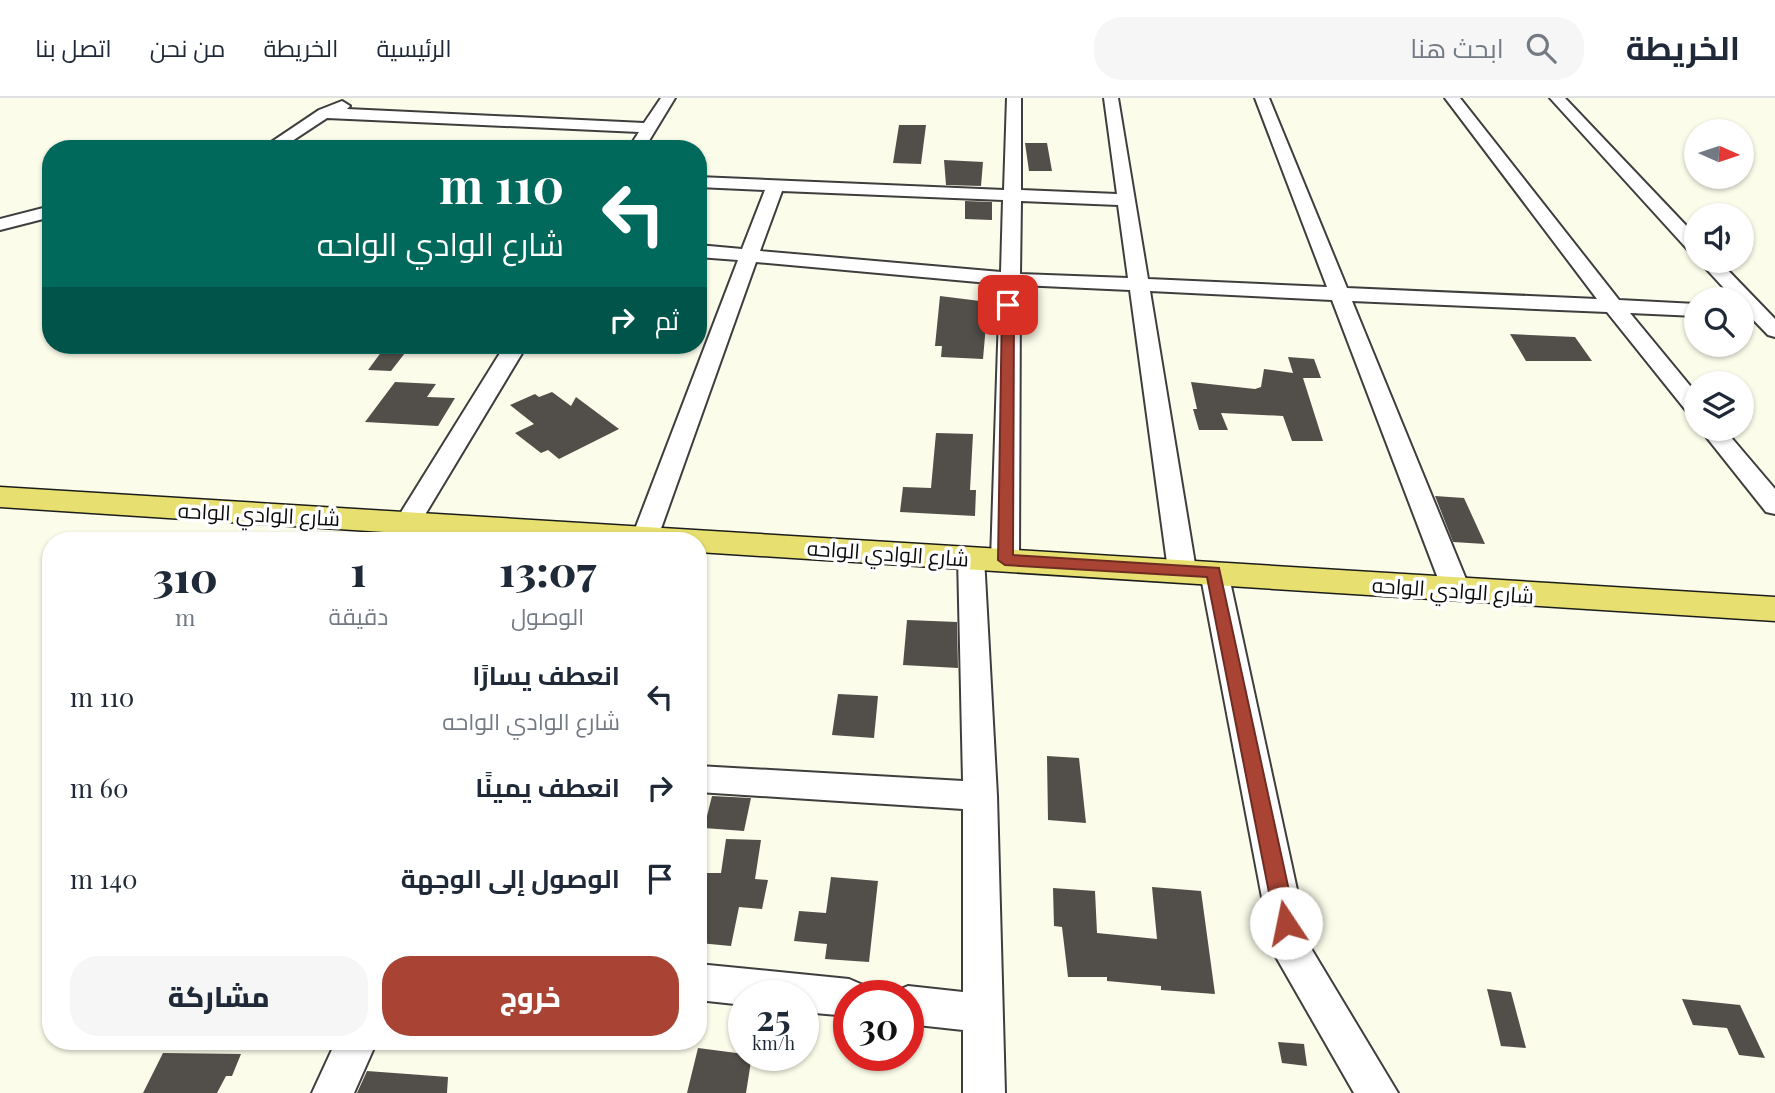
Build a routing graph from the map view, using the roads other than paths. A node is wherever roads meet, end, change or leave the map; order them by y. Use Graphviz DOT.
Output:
graph roads {
  1 [pos="361,98"];
  2 [pos="668,98"];
  3 [pos="1014,98"];
  4 [pos="1111,98"];
  5 [pos="1262,98"];
  6 [pos="1452,98"];
  7 [pos="1557,98"];
  8 [pos="324,113"];
  9 [pos="649,128"];
  10 [pos="283,140"];
  11 [pos="642,140"];
  12 [pos="707,182"];
  13 [pos="775,185"];
  14 [pos="1011,195"];
  15 [pos="1126,200"];
  16 [pos="42,214"];
  17 [pos="0,226"];
  18 [pos="1684,234"];
  19 [pos="707,252"];
  20 [pos="748,256"];
  21 [pos="1720,273"];
  22 [pos="1008,279"];
  23 [pos="1139,285"];
  24 [pos="1339,294"];
  25 [pos="1613,306"];
  26 [pos="1684,309"];
  27 [pos="1758,313"];
  28 [pos="1775,331"];
  29 [pos="511,354"];
  30 [pos="1684,393"];
  31 [pos="1722,441"];
  32 [pos="0,497"];
  33 [pos="1775,506"];
  34 [pos="408,522"];
  35 [pos="525,532"];
  36 [pos="647,532"];
  37 [pos="707,541"];
  38 [pos="971,557"];
  39 [pos="1005,560"];
  40 [pos="1198,571"];
  41 [pos="1455,589"];
  42 [pos="1775,609"];
  43 [pos="707,780"];
  44 [pos="980,796"];
  45 [pos="707,983"];
  46 [pos="833,996"];
  47 [pos="924,1007"];
  48 [pos="983,1013"];
  49 [pos="353,1050"];
  50 [pos="333,1093"];
  51 [pos="984,1093"];
  52 [pos="1377,1093"];
  1 -- 8 [label="street"];
  2 -- 9 [label="street"];
  3 -- 14 [label="street"];
  4 -- 15 [label="street"];
  5 -- 24 [label="street"];
  6 -- 25 [label="street"];
  7 -- 18 [label="street"];
  8 -- 9 [label="street"];
  8 -- 10 [label="street"];
  9 -- 11 [label="street"];
  12 -- 13 [label="street"];
  13 -- 14 [label="street"];
  13 -- 20 [label="street"];
  14 -- 15 [label="street"];
  14 -- 22 [label="street"];
  15 -- 23 [label="street"];
  16 -- 17 [label="street"];
  19 -- 20 [label="street"];
  20 -- 22 [label="street"];
  20 -- 36 [label="street"];
  21 -- 27 [label="street"];
  22 -- 23 [label="street"];
  22 -- 39 [label="street"];
  23 -- 24 [label="street"];
  23 -- 40 [label="street"];
  24 -- 25 [label="street"];
  24 -- 41 [label="street"];
  25 -- 26 [label="street"];
  25 -- 30 [label="street"];
  27 -- 28 [label="street"];
  29 -- 34 [label="street"];
  31 -- 33 [label="street"];
  32 -- 34 [label="main road, شارع الوادي الواحه"];
  34 -- 35 [label="main road, شارع الوادي الواحه"];
  37 -- 38 [label="main road, شارع الوادي الواحه"];
  38 -- 39 [label="main road, شارع الوادي الواحه"];
  38 -- 44 [label="street"];
  39 -- 40 [label="main road, شارع الوادي الواحه"];
  40 -- 41 [label="main road, شارع الوادي الواحه"];
  40 -- 52 [label="street"];
  41 -- 42 [label="main road, شارع الوادي الواحه"];
  43 -- 44 [label="street"];
  44 -- 48 [label="street"];
  45 -- 46 [label="street"];
  47 -- 48 [label="street"];
  48 -- 51 [label="street"];
  49 -- 50 [label="street"];
}
